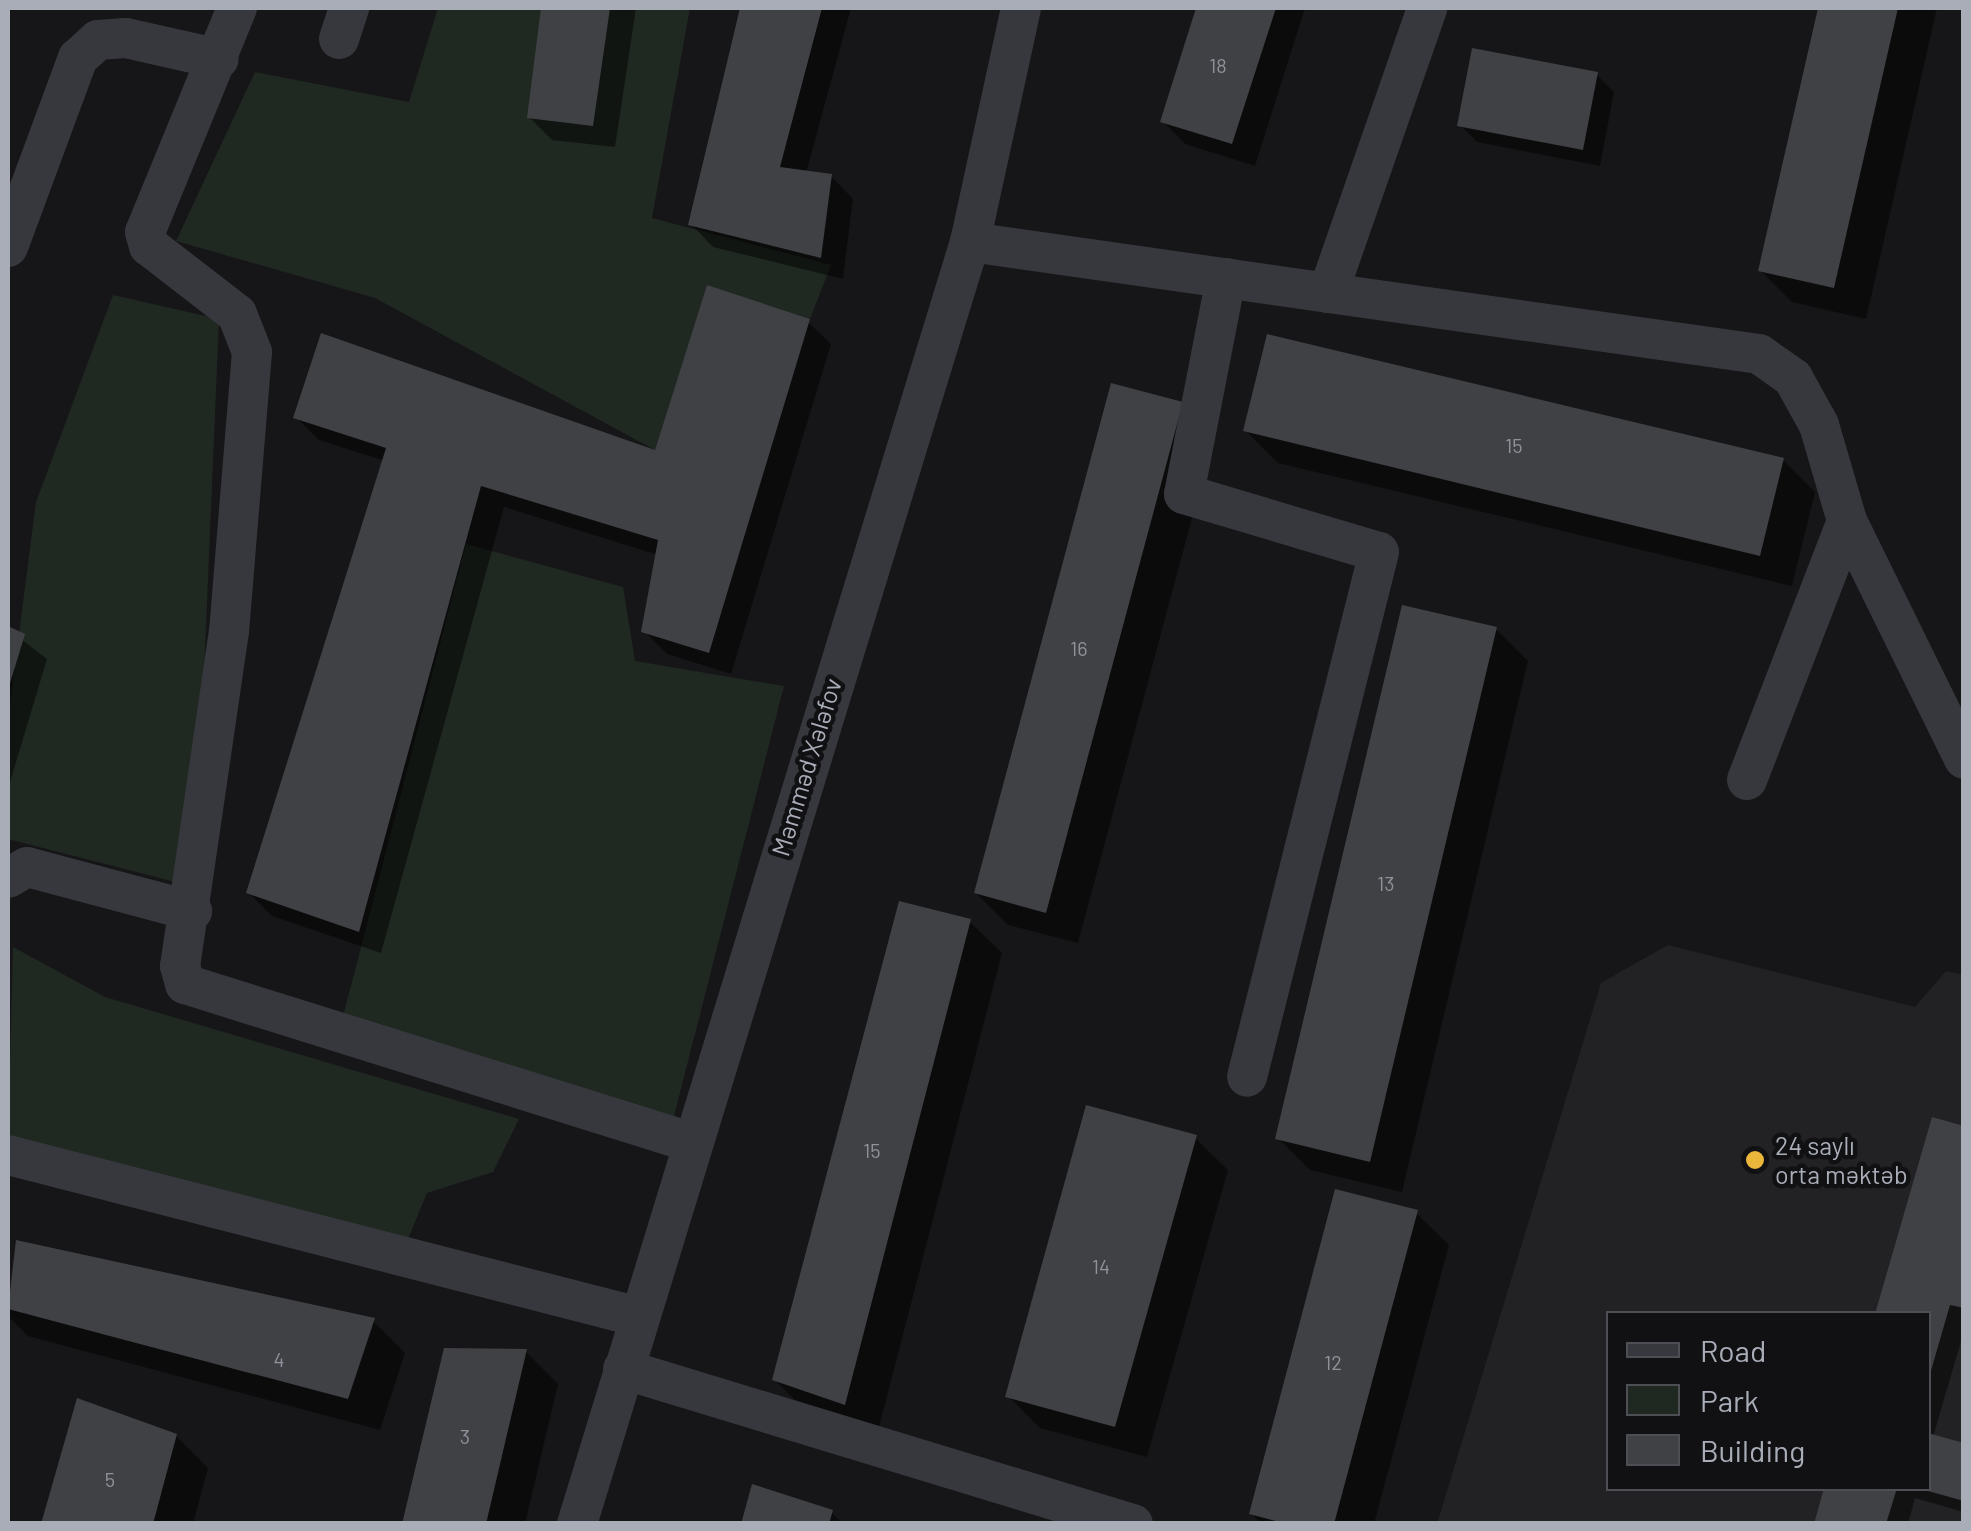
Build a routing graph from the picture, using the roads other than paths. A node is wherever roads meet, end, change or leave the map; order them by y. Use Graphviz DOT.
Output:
graph roads {
  1 [pos="238,8"];
  2 [pos="1020,8"];
  3 [pos="1427,8"];
  4 [pos="219,59"];
  5 [pos="970,242"];
  6 [pos="8,247"];
  7 [pos="1226,278"];
  8 [pos="1328,293"];
  9 [pos="1847,521"];
  10 [pos="1964,759"];
  11 [pos="1747,780"];
  12 [pos="8,878"];
  13 [pos="192,911"];
  14 [pos="1247,1077"];
  15 [pos="690,1142"];
  16 [pos="8,1155"];
  17 [pos="638,1317"];
  18 [pos="623,1369"];
  19 [pos="1114,1521"];
  20 [pos="577,1524"];
  1 -- 4 [label="street"];
  2 -- 5 [label="street, Məmməd Xələfov"];
  3 -- 8 [label="street"];
  4 -- 6 [label="street"];
  4 -- 13 [label="street"];
  5 -- 7 [label="street"];
  5 -- 15 [label="street, Məmməd Xələfov"];
  7 -- 8 [label="street"];
  7 -- 14 [label="street"];
  8 -- 9 [label="street"];
  9 -- 10 [label="street"];
  9 -- 11 [label="street"];
  12 -- 13 [label="street"];
  13 -- 15 [label="street"];
  15 -- 17 [label="street, Məmməd Xələfov"];
  16 -- 17 [label="street"];
  17 -- 18 [label="street, Məmməd Xələfov"];
  18 -- 19 [label="street"];
  18 -- 20 [label="street, Məmməd Xələfov"];
}
